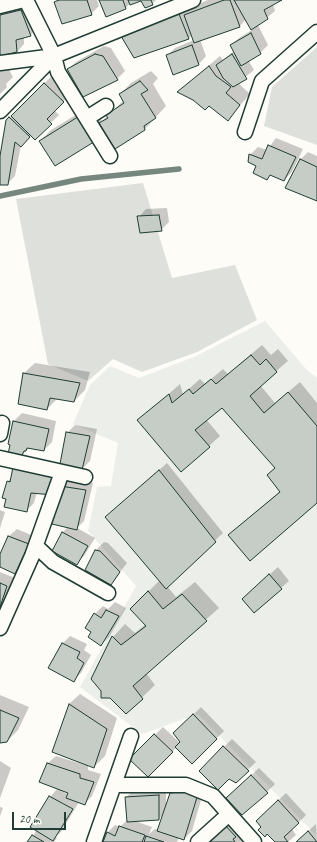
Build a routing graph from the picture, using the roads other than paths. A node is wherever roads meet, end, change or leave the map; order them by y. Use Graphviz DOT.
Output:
graph roads {
  1 [pos="25,0"];
  2 [pos="194,0"];
  3 [pos="0,6"];
  4 [pos="317,32"];
  5 [pos="54,56"];
  6 [pos="0,63"];
  7 [pos="106,106"];
  8 [pos="0,111"];
  9 [pos="87,118"];
  10 [pos="245,132"];
  11 [pos="110,156"];
  12 [pos="0,458"];
  13 [pos="62,472"];
  14 [pos="85,477"];
  15 [pos="36,546"];
  16 [pos="108,593"];
  17 [pos="0,628"];
  18 [pos="131,736"];
  19 [pos="114,785"];
  20 [pos="229,814"];
  21 [pos="94,842"];
  22 [pos="198,842"];
  23 [pos="254,842"];
  1 -- 3 [label="street"];
  1 -- 5 [label="street"];
  2 -- 5 [label="street"];
  4 -- 10 [label="street"];
  5 -- 6 [label="street"];
  5 -- 8 [label="street"];
  5 -- 9 [label="street"];
  7 -- 9 [label="street"];
  9 -- 11 [label="street"];
  12 -- 13 [label="street"];
  13 -- 14 [label="street"];
  13 -- 15 [label="street"];
  15 -- 16 [label="street"];
  15 -- 17 [label="street"];
  18 -- 19 [label="street"];
  19 -- 20 [label="street"];
  19 -- 21 [label="street"];
  20 -- 22 [label="street"];
  20 -- 23 [label="street"];
}
